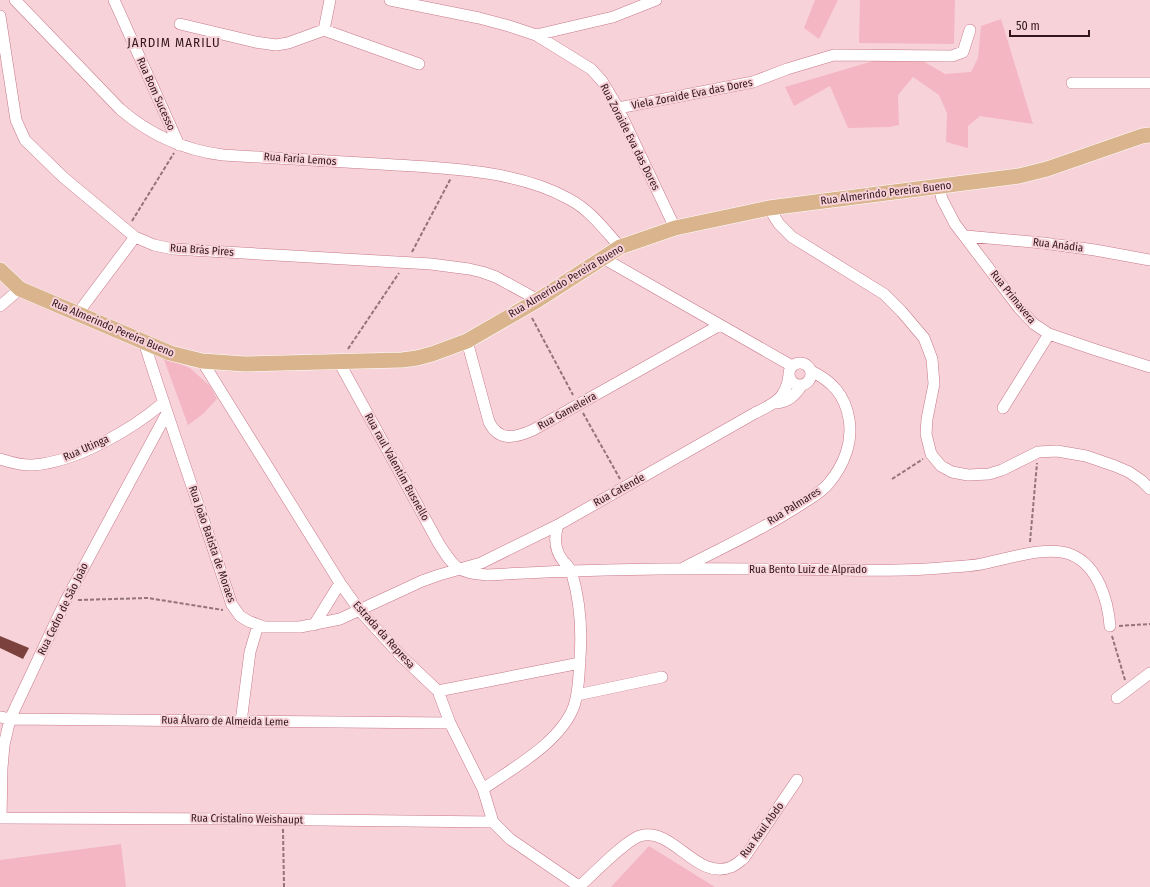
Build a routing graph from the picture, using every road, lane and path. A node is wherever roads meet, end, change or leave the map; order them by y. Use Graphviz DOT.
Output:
graph roads {
  1 [pos="15,0"];
  2 [pos="114,0"];
  3 [pos="330,0"];
  4 [pos="390,0"];
  5 [pos="656,0"];
  6 [pos="419,3"];
  7 [pos="0,16"];
  8 [pos="180,24"];
  9 [pos="324,30"];
  10 [pos="970,30"];
  11 [pos="536,35"];
  12 [pos="419,64"];
  13 [pos="1072,82"];
  14 [pos="1150,83"];
  15 [pos="618,108"];
  16 [pos="1150,134"];
  17 [pos="179,145"];
  18 [pos="939,187"];
  19 [pos="769,208"];
  20 [pos="674,228"];
  21 [pos="131,234"];
  22 [pos="966,236"];
  23 [pos="620,247"];
  24 [pos="603,258"];
  25 [pos="1150,260"];
  26 [pos="0,270"];
  27 [pos="20,289"];
  28 [pos="538,300"];
  29 [pos="0,306"];
  30 [pos="78,313"];
  31 [pos="720,325"];
  32 [pos="1049,334"];
  33 [pos="467,341"];
  34 [pos="144,342"];
  35 [pos="202,361"];
  36 [pos="339,362"];
  37 [pos="1150,367"];
  38 [pos="790,370"];
  39 [pos="811,371"];
  40 [pos="802,385"];
  41 [pos="776,403"];
  42 [pos="165,408"];
  43 [pos="1002,408"];
  44 [pos="1038,452"];
  45 [pos="931,454"];
  46 [pos="0,459"];
  47 [pos="892,479"];
  48 [pos="1150,489"];
  49 [pos="558,525"];
  50 [pos="1029,554"];
  51 [pos="682,568"];
  52 [pos="459,570"];
  53 [pos="572,571"];
  54 [pos="340,583"];
  55 [pos="66,600"];
  56 [pos="360,611"];
  57 [pos="236,612"];
  58 [pos="1150,624"];
  59 [pos="258,625"];
  60 [pos="314,625"];
  61 [pos="1110,626"];
  62 [pos="580,663"];
  63 [pos="1150,673"];
  64 [pos="662,677"];
  65 [pos="1128,690"];
  66 [pos="438,691"];
  67 [pos="577,696"];
  68 [pos="1117,698"];
  69 [pos="5,718"];
  70 [pos="241,722"];
  71 [pos="450,723"];
  72 [pos="797,780"];
  73 [pos="483,788"];
  74 [pos="1,818"];
  75 [pos="283,820"];
  76 [pos="494,822"];
  77 [pos="284,887"];
  78 [pos="580,887"];
  1 -- 17 [label="street, Rua Faria Lemos"];
  2 -- 17 [label="street, Rua Bom Sucesso"];
  3 -- 9 [label="street"];
  4 -- 6 [label="street, Rua Zoraide Eva das Dores"];
  5 -- 11 [label="street"];
  6 -- 11 [label="street, Rua Zoraide Eva das Dores"];
  7 -- 21 [label="street, Rua Brás Pires"];
  8 -- 9 [label="street"];
  9 -- 12 [label="street"];
  10 -- 15 [label="street, Viela Zoraide Eva das Dores"];
  11 -- 15 [label="street, Rua Zoraide Eva das Dores"];
  13 -- 14 [label="street"];
  15 -- 20 [label="street, Rua Zoraide Eva das Dores"];
  16 -- 18 [label="main road, Rua Almerindo Pereira Bueno"];
  17 -- 21 [label="path"];
  17 -- 23 [label="street, Rua Faria Lemos"];
  18 -- 19 [label="main road, Rua Almerindo Pereira Bueno"];
  18 -- 22 [label="street, Rua Primavera"];
  19 -- 20 [label="main road, Rua Almerindo Pereira Bueno"];
  19 -- 45 [label="street"];
  20 -- 23 [label="main road, Rua Almerindo Pereira Bueno"];
  21 -- 28 [label="street, Rua Brás Pires"];
  21 -- 30 [label="street"];
  22 -- 25 [label="street, Rua Anádia"];
  22 -- 32 [label="street, Rua Primavera"];
  23 -- 24 [label="main road, Rua Almerindo Pereira Bueno"];
  24 -- 28 [label="main road, Rua Almerindo Pereira Bueno"];
  24 -- 31 [label="street, Rua Palmares"];
  26 -- 27 [label="main road, Rua Almerindo Pereira Bueno"];
  27 -- 29 [label="street"];
  27 -- 30 [label="main road, Rua Almerindo Pereira Bueno"];
  28 -- 33 [label="main road, Rua Almerindo Pereira Bueno"];
  30 -- 34 [label="main road, Rua Almerindo Pereira Bueno"];
  31 -- 33 [label="street, Rua Gameleira"];
  31 -- 38 [label="street, Rua Palmares"];
  32 -- 37 [label="street, Rua Primavera"];
  32 -- 43 [label="street"];
  33 -- 36 [label="main road, Rua Almerindo Pereira Bueno"];
  34 -- 35 [label="main road, Rua Almerindo Pereira Bueno"];
  34 -- 42 [label="street, Rua João Batista de Moraes"];
  35 -- 36 [label="main road, Rua Almerindo Pereira Bueno"];
  35 -- 54 [label="street, Estrada da Represa"];
  36 -- 52 [label="street, Rua raul Valentim Busnello"];
  38 -- 39 [label="street, Rua Palmares"];
  38 -- 40 [label="street, Rua Palmares"];
  38 -- 41 [label="street"];
  39 -- 40 [label="street"];
  39 -- 51 [label="street, Rua Palmares"];
  40 -- 41 [label="street, Rua Catende"];
  41 -- 49 [label="street, Rua Catende"];
  42 -- 46 [label="street, Rua Utinga"];
  42 -- 55 [label="street, Rua Cedro de São João"];
  42 -- 57 [label="street, Rua João Batista de Moraes"];
  44 -- 45 [label="street"];
  44 -- 48 [label="street"];
  44 -- 50 [label="path"];
  45 -- 47 [label="path"];
  49 -- 52 [label="street, Rua Catende"];
  49 -- 53 [label="street"];
  50 -- 51 [label="street, Rua Bento Luiz de Alprado"];
  50 -- 61 [label="street, Rua Bento Luiz de Alprado"];
  51 -- 53 [label="street, Rua Bento Luiz de Alprado"];
  52 -- 53 [label="street, Rua Bento Luiz de Alprado"];
  52 -- 56 [label="street, Rua João Batista de Moraes"];
  53 -- 62 [label="street"];
  54 -- 56 [label="street, Estrada da Represa"];
  54 -- 60 [label="street"];
  55 -- 57 [label="path"];
  55 -- 69 [label="street, Rua Cedro de São João"];
  56 -- 60 [label="street, Rua João Batista de Moraes"];
  56 -- 66 [label="street, Estrada da Represa"];
  57 -- 59 [label="street, Rua João Batista de Moraes"];
  58 -- 61 [label="path"];
  59 -- 60 [label="street, Rua João Batista de Moraes"];
  59 -- 70 [label="street"];
  61 -- 65 [label="path"];
  62 -- 66 [label="street"];
  62 -- 67 [label="street"];
  63 -- 65 [label="street"];
  64 -- 67 [label="street"];
  65 -- 68 [label="street"];
  66 -- 71 [label="street, Estrada da Represa"];
  67 -- 73 [label="street"];
  69 -- 70 [label="street, Rua Álvaro de Almeida Leme"];
  69 -- 74 [label="street, Rua Cedro de São João"];
  70 -- 71 [label="street, Rua Álvaro de Almeida Leme"];
  71 -- 73 [label="street, Estrada da Represa"];
  72 -- 78 [label="street, Rua Kaul Abdo"];
  73 -- 76 [label="street, Estrada da Represa"];
  74 -- 75 [label="street, Rua Cristalino Weishaupt"];
  75 -- 76 [label="street, Rua Cristalino Weishaupt"];
  75 -- 77 [label="path"];
  76 -- 78 [label="street, Estrada da Represa"];
}
